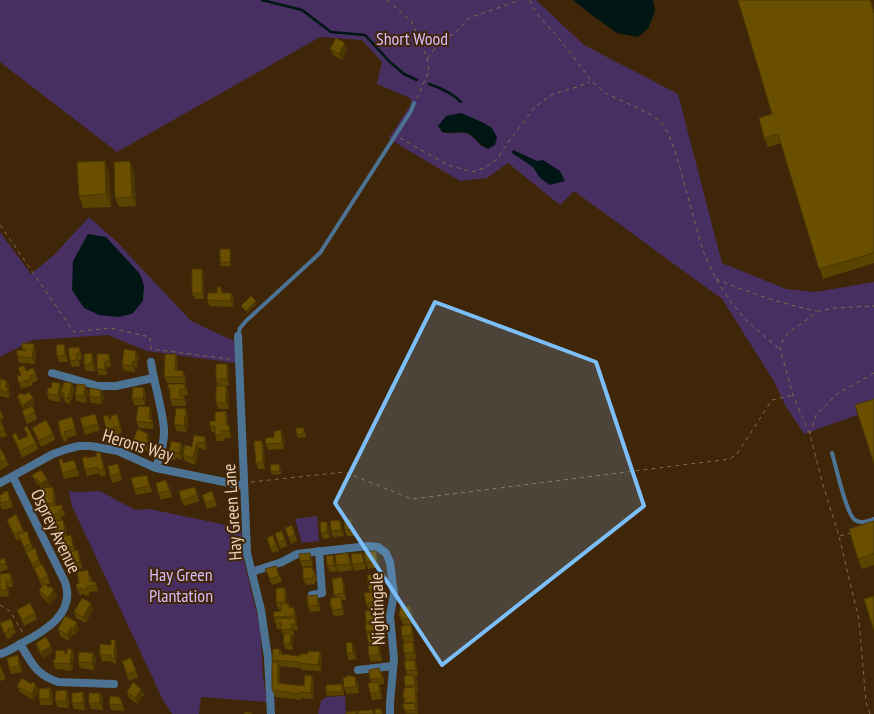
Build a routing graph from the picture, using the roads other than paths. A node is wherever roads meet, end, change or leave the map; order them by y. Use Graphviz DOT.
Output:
graph roads {
  1 [pos="414,103"];
  2 [pos="238,336"];
  3 [pos="151,362"];
  4 [pos="52,373"];
  5 [pos="153,378"];
  6 [pos="832,453"];
  7 [pos="156,468"];
  8 [pos="13,477"];
  9 [pos="0,483"];
  10 [pos="244,483"];
  11 [pos="874,519"];
  12 [pos="319,551"];
  13 [pos="252,572"];
  14 [pos="312,595"];
  15 [pos="24,642"];
  16 [pos="0,654"];
  17 [pos="393,666"];
  18 [pos="358,670"];
  19 [pos="114,684"];
  20 [pos="271,714"];
  21 [pos="390,714"];
  1 -- 2 [label="lane"];
  2 -- 10 [label="street, Hay Green Lane"];
  3 -- 5 [label="street"];
  4 -- 5 [label="street"];
  5 -- 7 [label="street"];
  6 -- 11 [label="lane"];
  7 -- 8 [label="street, Herons Way"];
  7 -- 10 [label="street, Herons Way"];
  8 -- 9 [label="street, Herons Way"];
  8 -- 15 [label="street, Osprey Avenue"];
  10 -- 13 [label="street, Hay Green Lane"];
  12 -- 13 [label="street, Nightingale"];
  12 -- 14 [label="street"];
  12 -- 17 [label="street, Nightingale"];
  13 -- 20 [label="street, Hay Green Lane"];
  15 -- 16 [label="street, Osprey Avenue"];
  15 -- 19 [label="street"];
  17 -- 18 [label="street"];
  17 -- 21 [label="street, Nightingale"];
}
